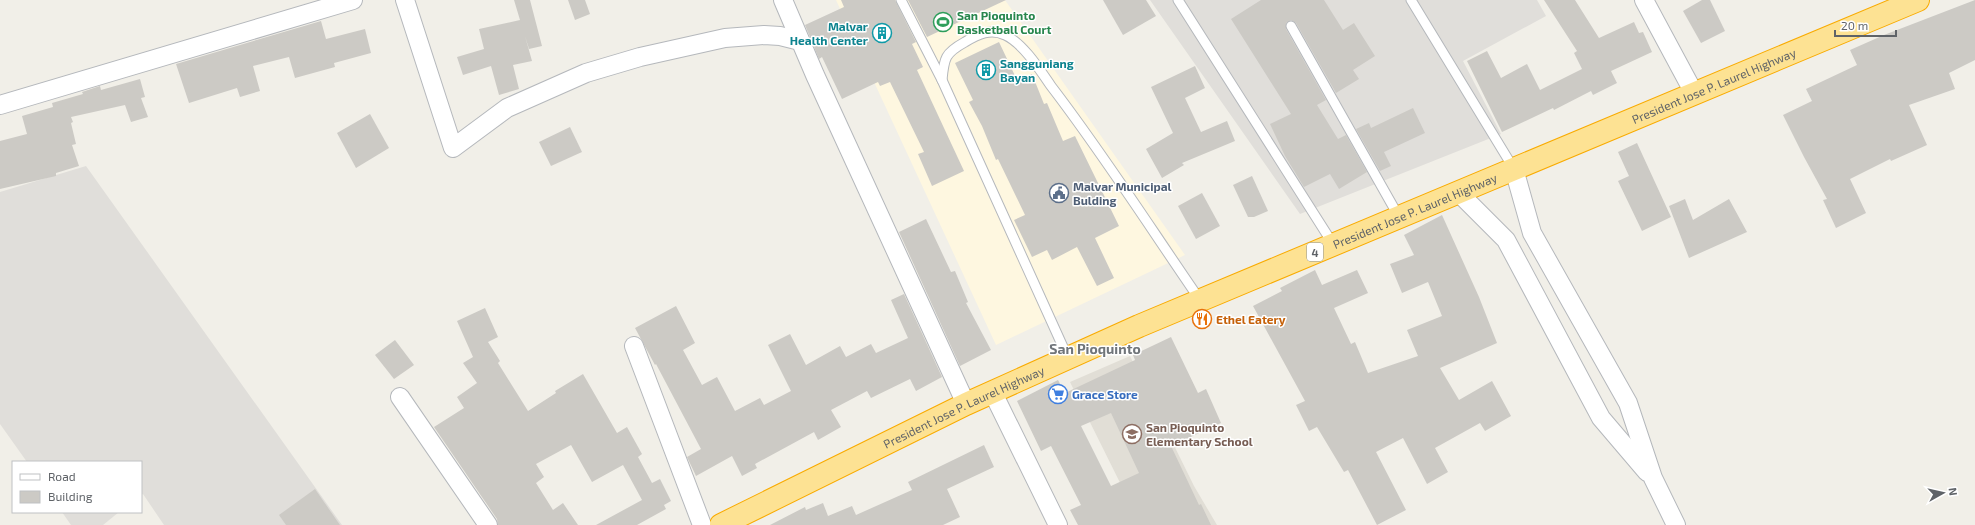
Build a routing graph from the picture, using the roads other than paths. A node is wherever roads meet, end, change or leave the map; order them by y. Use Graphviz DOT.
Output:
graph roads {
  1 [pos="353,0"];
  2 [pos="405,0"];
  3 [pos="783,0"];
  4 [pos="901,0"];
  5 [pos="1178,0"];
  6 [pos="1411,0"];
  7 [pos="1644,0"];
  8 [pos="1918,0"];
  9 [pos="1291,26"];
  10 [pos="800,41"];
  11 [pos="942,80"];
  12 [pos="1694,93"];
  13 [pos="0,105"];
  14 [pos="1514,169"];
  15 [pos="1458,192"];
  16 [pos="1399,217"];
  17 [pos="1333,244"];
  18 [pos="1200,300"];
  19 [pos="634,346"];
  20 [pos="1068,358"];
  21 [pos="993,393"];
  22 [pos="400,397"];
  23 [pos="1628,403"];
  24 [pos="966,404"];
  25 [pos="1600,418"];
  26 [pos="1653,478"];
  27 [pos="488,525"];
  28 [pos="702,525"];
  29 [pos="721,525"];
  30 [pos="1058,525"];
  31 [pos="1676,525"];
  1 -- 13 [label="street"];
  2 -- 10 [label="street"];
  3 -- 10 [label="street"];
  4 -- 11 [label="lane"];
  5 -- 17 [label="lane"];
  6 -- 14 [label="lane"];
  7 -- 12 [label="street"];
  8 -- 12 [label="highway, President Jose P. Laurel Highway / 4"];
  9 -- 16 [label="lane"];
  10 -- 24 [label="street"];
  11 -- 18 [label="lane"];
  11 -- 20 [label="lane"];
  12 -- 14 [label="highway, President Jose P. Laurel Highway / 4"];
  14 -- 15 [label="highway, President Jose P. Laurel Highway / 4"];
  14 -- 23 [label="street"];
  15 -- 16 [label="highway, President Jose P. Laurel Highway / 4"];
  15 -- 25 [label="street"];
  16 -- 17 [label="highway, President Jose P. Laurel Highway / 4"];
  17 -- 18 [label="highway, President Jose P. Laurel Highway / 4"];
  18 -- 20 [label="highway, President Jose P. Laurel Highway / 4"];
  19 -- 28 [label="street"];
  20 -- 21 [label="highway, President Jose P. Laurel Highway / 4"];
  21 -- 24 [label="highway, President Jose P. Laurel Highway / 4"];
  21 -- 30 [label="street"];
  22 -- 27 [label="street"];
  23 -- 25 [label="street"];
  23 -- 26 [label="street"];
  24 -- 29 [label="highway, President Jose P. Laurel Highway / 4"];
  25 -- 26 [label="street"];
  26 -- 31 [label="street"];
}
